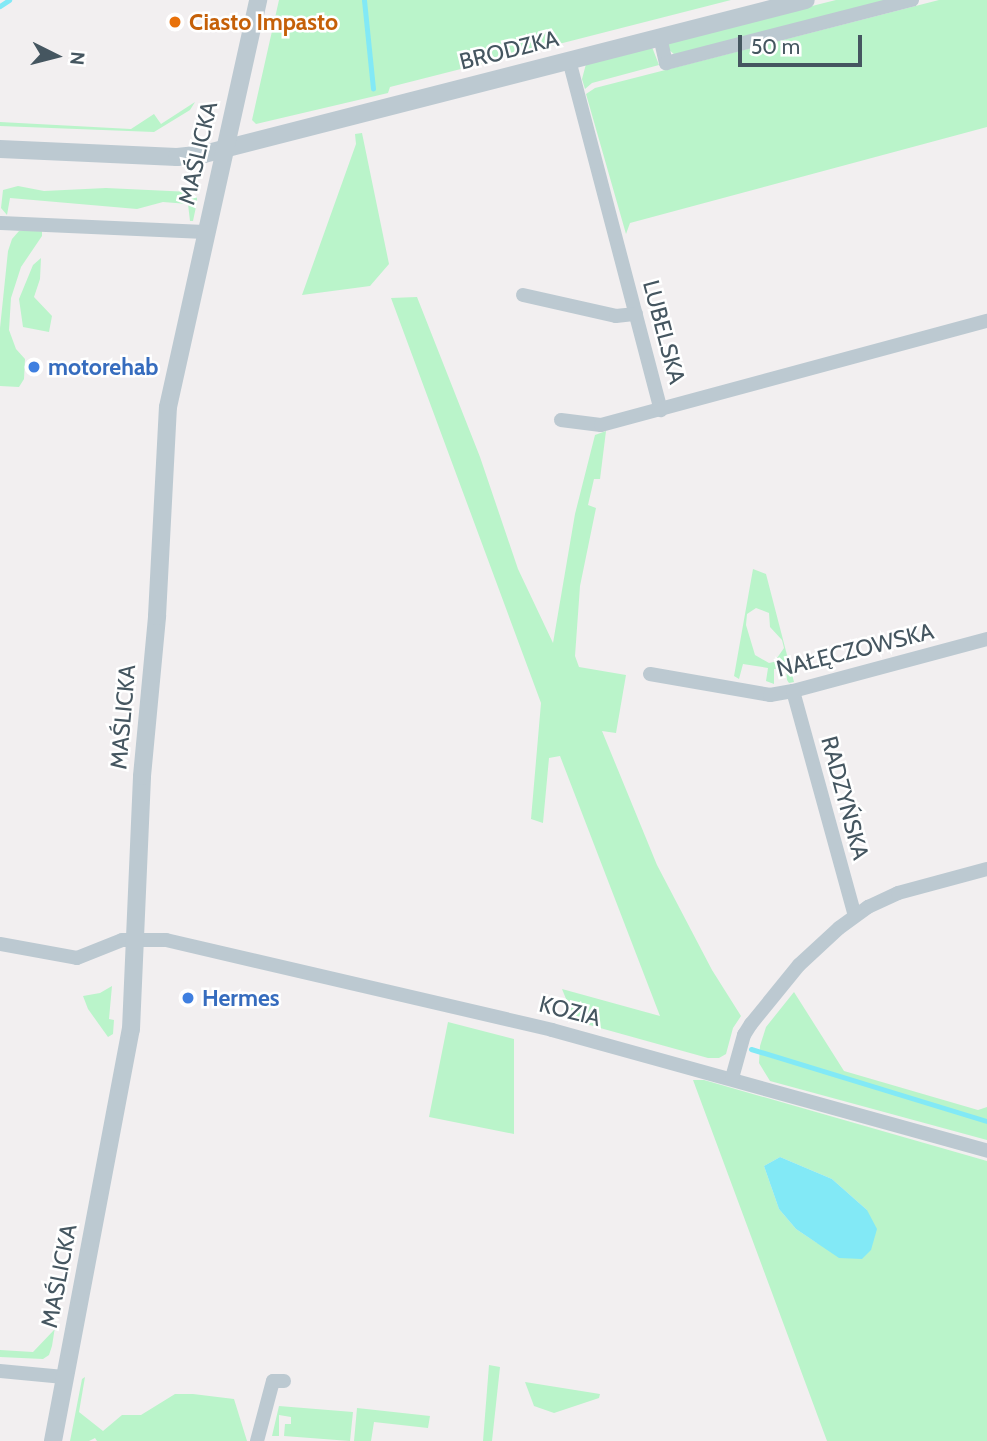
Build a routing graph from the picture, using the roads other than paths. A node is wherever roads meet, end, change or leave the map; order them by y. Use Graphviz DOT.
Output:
graph roads {
  1 [pos="258,0"];
  2 [pos="806,0"];
  3 [pos="912,0"];
  4 [pos="660,37"];
  5 [pos="569,60"];
  6 [pos="0,149"];
  7 [pos="224,149"];
  8 [pos="1,223"];
  9 [pos="205,232"];
  10 [pos="523,295"];
  11 [pos="636,314"];
  12 [pos="987,321"];
  13 [pos="661,410"];
  14 [pos="561,420"];
  15 [pos="987,639"];
  16 [pos="650,674"];
  17 [pos="793,691"];
  18 [pos="987,869"];
  19 [pos="855,916"];
  20 [pos="137,939"];
  21 [pos="0,944"];
  22 [pos="732,1078"];
  23 [pos="987,1151"];
  24 [pos="0,1371"];
  25 [pos="64,1377"];
  26 [pos="284,1381"];
  27 [pos="53,1441"];
  28 [pos="257,1441"];
  1 -- 7 [label="street, MAŚLICKA"];
  2 -- 4 [label="street, BRODZKA"];
  3 -- 4 [label="street"];
  4 -- 5 [label="street, BRODZKA"];
  5 -- 7 [label="street, BRODZKA"];
  5 -- 11 [label="street, LUBELSKA"];
  6 -- 7 [label="street, BRODZKA"];
  7 -- 9 [label="street, MAŚLICKA"];
  8 -- 9 [label="street"];
  9 -- 20 [label="street, MAŚLICKA"];
  10 -- 11 [label="street"];
  11 -- 13 [label="street, LUBELSKA"];
  12 -- 13 [label="street, LUBELSKA"];
  13 -- 14 [label="street"];
  15 -- 17 [label="street, NAŁĘCZOWSKA"];
  16 -- 17 [label="street, NAŁĘCZOWSKA"];
  17 -- 19 [label="street, RADZYŃSKA"];
  18 -- 19 [label="street"];
  19 -- 22 [label="street"];
  20 -- 21 [label="street, KOZIA"];
  20 -- 22 [label="street, KOZIA"];
  20 -- 25 [label="street, MAŚLICKA"];
  22 -- 23 [label="street, KOZIA"];
  24 -- 25 [label="street"];
  25 -- 27 [label="street, MAŚLICKA"];
  26 -- 28 [label="street"];
}
